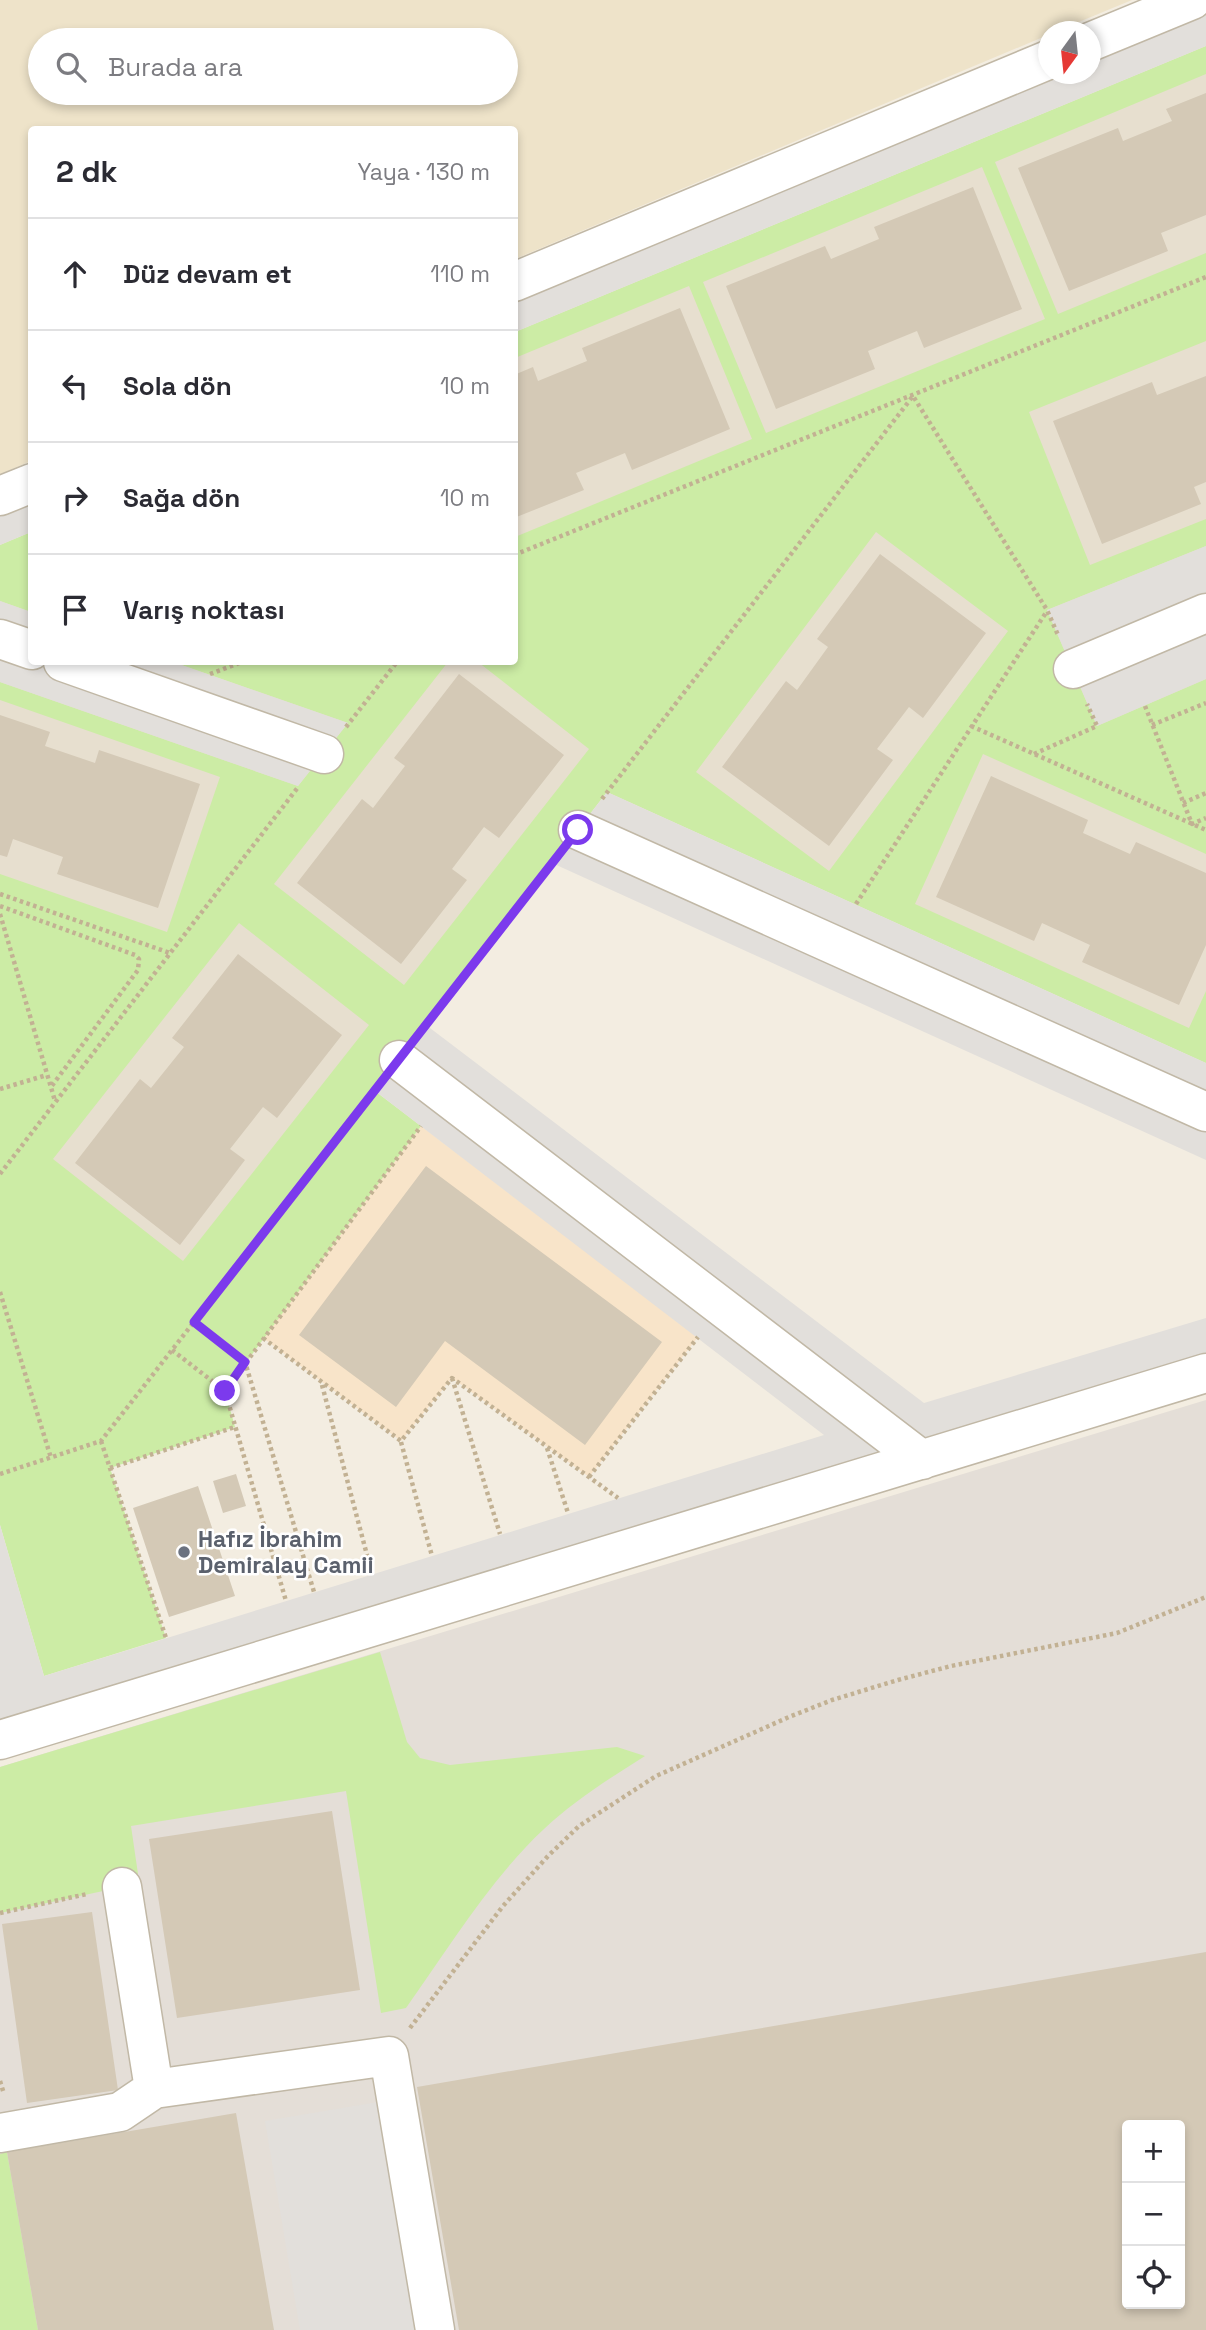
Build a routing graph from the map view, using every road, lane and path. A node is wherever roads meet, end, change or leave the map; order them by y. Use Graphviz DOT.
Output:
graph roads {
  1 [pos="1192,0"];
  2 [pos="1101,37"];
  3 [pos="1038,64"];
  4 [pos="1206,276"];
  5 [pos="518,280"];
  6 [pos="913,396"];
  7 [pos="28,485"];
  8 [pos="0,496"];
  9 [pos="518,553"];
  10 [pos="1047,610"];
  11 [pos="1206,613"];
  12 [pos="0,639"];
  13 [pos="28,649"];
  14 [pos="72,665"];
  15 [pos="234,665"];
  16 [pos="395,665"];
  17 [pos="1073,669"];
  18 [pos="209,674"];
  19 [pos="1206,702"];
  20 [pos="1145,706"];
  21 [pos="1152,725"];
  22 [pos="971,726"];
  23 [pos="324,754"];
  24 [pos="1034,754"];
  25 [pos="1206,793"];
  26 [pos="1183,803"];
  27 [pos="1206,818"];
  28 [pos="1192,824"];
  29 [pos="578,830"];
  30 [pos="1206,830"];
  31 [pos="0,894"];
  32 [pos="856,904"];
  33 [pos="0,906"];
  34 [pos="0,914"];
  35 [pos="170,953"];
  36 [pos="399,1060"];
  37 [pos="47,1075"];
  38 [pos="51,1087"];
  39 [pos="0,1089"];
  40 [pos="55,1102"];
  41 [pos="1206,1112"];
  42 [pos="421,1126"];
  43 [pos="0,1174"];
  44 [pos="0,1292"];
  45 [pos="194,1322"];
  46 [pos="698,1337"];
  47 [pos="263,1338"];
  48 [pos="172,1350"];
  49 [pos="245,1362"];
  50 [pos="1206,1373"];
  51 [pos="452,1378"];
  52 [pos="322,1384"];
  53 [pos="225,1391"];
  54 [pos="235,1427"];
  55 [pos="101,1441"];
  56 [pos="401,1441"];
  57 [pos="547,1448"];
  58 [pos="51,1458"];
  59 [pos="922,1460"];
  60 [pos="110,1468"];
  61 [pos="0,1475"];
  62 [pos="589,1477"];
  63 [pos="618,1498"];
  64 [pos="568,1513"];
  65 [pos="500,1534"];
  66 [pos="432,1556"];
  67 [pos="372,1574"];
  68 [pos="314,1592"];
  69 [pos="1206,1597"];
  70 [pos="286,1601"];
  71 [pos="166,1638"];
  72 [pos="0,1740"];
  73 [pos="122,1887"];
  74 [pos="0,1913"];
  75 [pos="389,2056"];
  76 [pos="154,2090"];
  77 [pos="0,2133"];
  78 [pos="435,2330"];
  1 -- 2 [label="street"];
  3 -- 5 [label="street"];
  4 -- 6 [label="path"];
  6 -- 9 [label="path"];
  6 -- 10 [label="path"];
  6 -- 29 [label="path"];
  7 -- 8 [label="street"];
  10 -- 17 [label="path"];
  10 -- 22 [label="path"];
  11 -- 17 [label="street"];
  12 -- 13 [label="street"];
  14 -- 23 [label="street"];
  15 -- 18 [label="path"];
  16 -- 23 [label="path"];
  17 -- 24 [label="path"];
  19 -- 21 [label="path"];
  20 -- 21 [label="path"];
  21 -- 26 [label="path"];
  22 -- 24 [label="path"];
  22 -- 32 [label="path"];
  23 -- 35 [label="path"];
  24 -- 28 [label="path"];
  25 -- 26 [label="path"];
  26 -- 28 [label="path"];
  27 -- 28 [label="path"];
  28 -- 30 [label="path"];
  29 -- 36 [label="path"];
  29 -- 41 [label="street"];
  31 -- 35 [label="path"];
  33 -- 38 [label="path"];
  34 -- 37 [label="path"];
  35 -- 40 [label="path"];
  36 -- 45 [label="path"];
  36 -- 59 [label="street"];
  37 -- 38 [label="path"];
  37 -- 39 [label="path"];
  38 -- 40 [label="path"];
  40 -- 43 [label="path"];
  42 -- 47 [label="path"];
  44 -- 58 [label="path"];
  45 -- 48 [label="path"];
  45 -- 49 [label="path"];
  46 -- 62 [label="path"];
  47 -- 49 [label="path"];
  47 -- 52 [label="path"];
  48 -- 53 [label="path"];
  48 -- 55 [label="path"];
  49 -- 53 [label="path"];
  49 -- 68 [label="path"];
  50 -- 59 [label="street"];
  51 -- 56 [label="path"];
  51 -- 57 [label="path"];
  51 -- 65 [label="path"];
  52 -- 56 [label="path"];
  52 -- 67 [label="path"];
  53 -- 54 [label="path"];
  54 -- 60 [label="path"];
  54 -- 70 [label="path"];
  55 -- 58 [label="path"];
  55 -- 60 [label="path"];
  56 -- 66 [label="path"];
  57 -- 62 [label="path"];
  57 -- 64 [label="path"];
  58 -- 61 [label="path"];
  59 -- 72 [label="street"];
  60 -- 71 [label="path"];
  62 -- 63 [label="path"];
  69 -- 75 [label="path"];
  73 -- 74 [label="path"];
  73 -- 76 [label="street"];
  75 -- 76 [label="street"];
  75 -- 78 [label="street"];
  76 -- 77 [label="street"];
}
